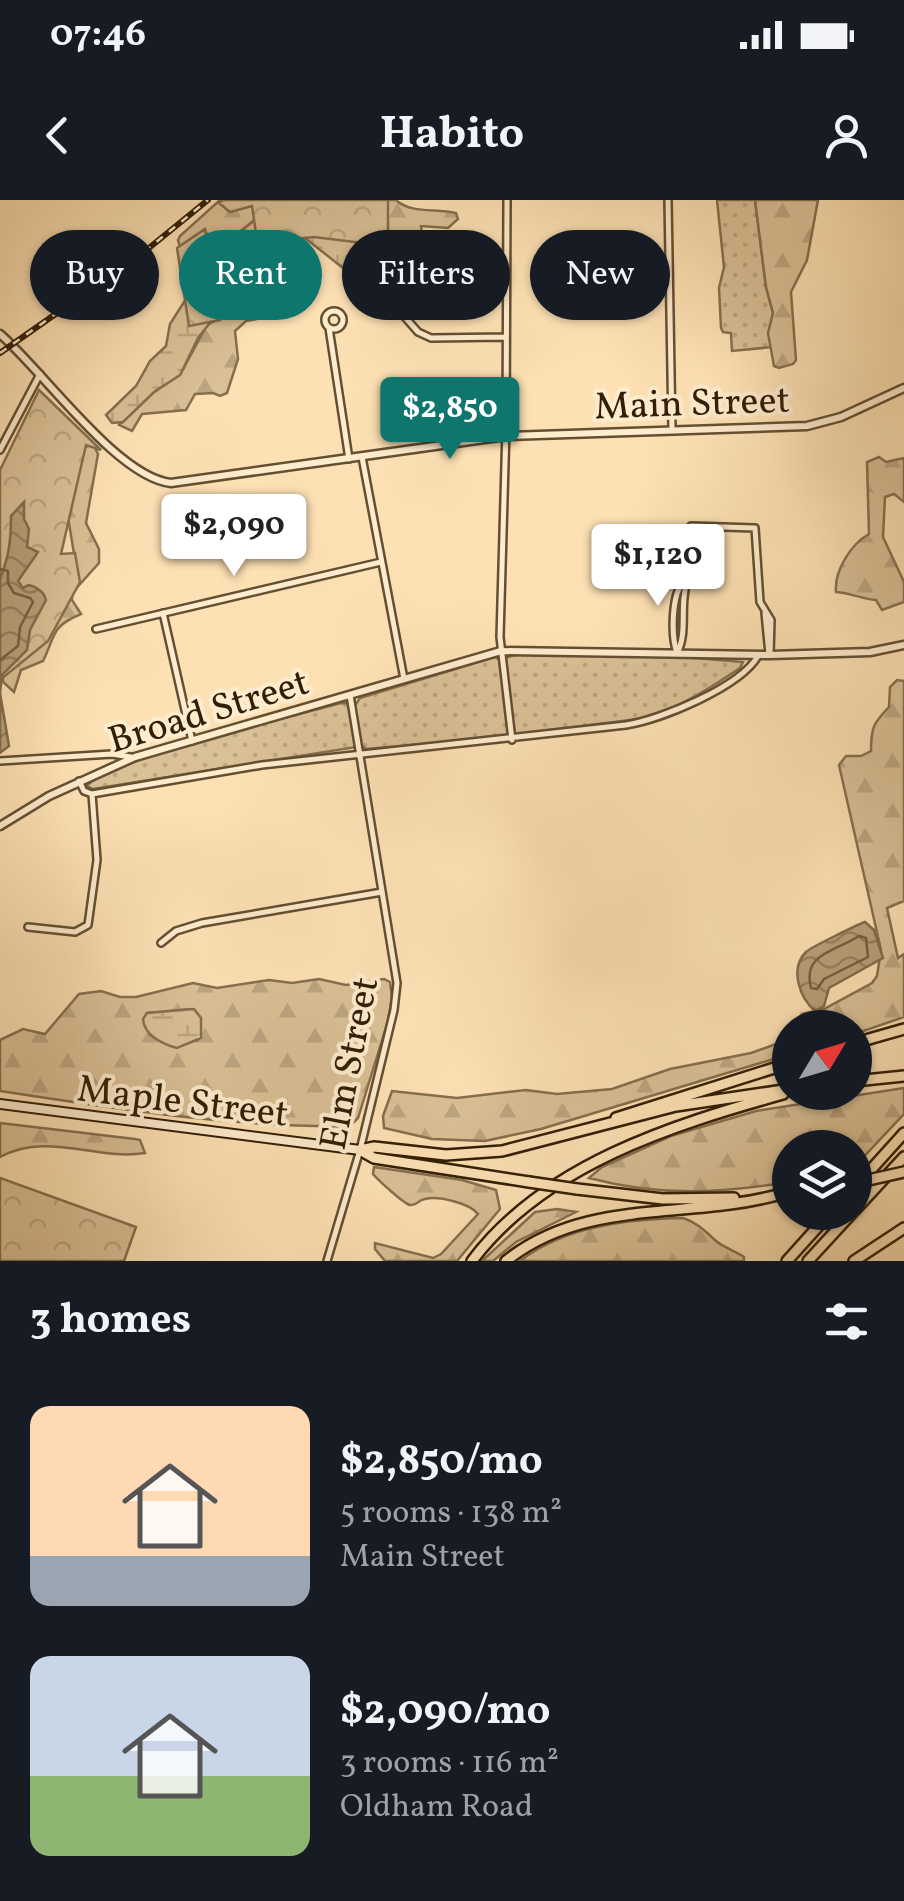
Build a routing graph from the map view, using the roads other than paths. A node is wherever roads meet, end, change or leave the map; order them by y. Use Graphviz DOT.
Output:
graph roads {
  1 [pos="507,200"];
  2 [pos="668,200"];
  3 [pos="408,320"];
  4 [pos="329,328"];
  5 [pos="0,334"];
  6 [pos="506,336"];
  7 [pos="40,374"];
  8 [pos="904,388"];
  9 [pos="672,430"];
  10 [pos="506,436"];
  11 [pos="0,450"];
  12 [pos="362,457"];
  13 [pos="349,459"];
  14 [pos="380,562"];
  15 [pos="163,613"];
  16 [pos="96,629"];
  17 [pos="904,645"];
  18 [pos="501,650"];
  19 [pos="678,653"];
  20 [pos="758,656"];
  21 [pos="770,656"];
  22 [pos="404,679"];
  23 [pos="350,695"];
  24 [pos="512,740"];
  25 [pos="192,741"];
  26 [pos="360,754"];
  27 [pos="134,758"];
  28 [pos="0,761"];
  29 [pos="79,781"];
  30 [pos="92,794"];
  31 [pos="0,826"];
  32 [pos="382,892"];
  33 [pos="28,927"];
  34 [pos="161,943"];
  35 [pos="904,1028"];
  36 [pos="872,1038"];
  37 [pos="772,1068"];
  38 [pos="904,1076"];
  39 [pos="872,1079"];
  40 [pos="772,1093"];
  41 [pos="772,1097"];
  42 [pos="0,1104"];
  43 [pos="607,1124"];
  44 [pos="904,1133"];
  45 [pos="360,1150"];
  46 [pos="904,1156"];
  47 [pos="872,1167"];
  48 [pos="904,1172"];
  49 [pos="872,1180"];
  50 [pos="872,1191"];
  51 [pos="772,1195"];
  52 [pos="772,1197"];
  53 [pos="904,1228"];
  54 [pos="815,1230"];
  55 [pos="837,1230"];
  56 [pos="327,1261"];
  57 [pos="472,1261"];
  58 [pos="506,1261"];
  59 [pos="787,1261"];
  60 [pos="808,1261"];
  61 [pos="854,1261"];
  1 -- 6 [label="street"];
  2 -- 9 [label="street"];
  3 -- 6 [label="street"];
  4 -- 13 [label="street"];
  5 -- 7 [label="street, Main Street"];
  6 -- 10 [label="street"];
  7 -- 11 [label="street"];
  7 -- 13 [label="street, Main Street"];
  8 -- 9 [label="street, Main Street"];
  9 -- 10 [label="street, Main Street"];
  10 -- 12 [label="street, Main Street"];
  10 -- 18 [label="street"];
  12 -- 13 [label="street, Main Street"];
  12 -- 14 [label="street"];
  14 -- 15 [label="street"];
  14 -- 22 [label="street"];
  15 -- 16 [label="street"];
  15 -- 25 [label="street"];
  17 -- 21 [label="street, Broad Street"];
  18 -- 19 [label="street, Broad Street"];
  18 -- 22 [label="street, Broad Street"];
  18 -- 24 [label="street"];
  19 -- 20 [label="street, Broad Street"];
  19 -- 21 [label="street"];
  20 -- 21 [label="street, Broad Street"];
  20 -- 24 [label="street, Broad Street"];
  22 -- 23 [label="street, Broad Street"];
  23 -- 25 [label="street, Broad Street"];
  23 -- 26 [label="street, Elm Street"];
  24 -- 26 [label="street, Broad Street"];
  25 -- 27 [label="street, Broad Street"];
  26 -- 30 [label="street, Broad Street"];
  26 -- 32 [label="street, Elm Street"];
  27 -- 28 [label="street"];
  27 -- 29 [label="street, Broad Street"];
  29 -- 30 [label="street, Broad Street"];
  29 -- 31 [label="street"];
  30 -- 33 [label="street"];
  32 -- 34 [label="street"];
  32 -- 45 [label="street, Elm Street"];
  35 -- 36 [label="highway"];
  37 -- 43 [label="highway"];
  38 -- 39 [label="highway"];
  40 -- 43 [label="highway"];
  41 -- 57 [label="highway"];
  42 -- 45 [label="main road, Maple Street"];
  43 -- 45 [label="highway"];
  44 -- 47 [label="highway"];
  45 -- 51 [label="highway, bridge"];
  45 -- 56 [label="street, Elm Street"];
  46 -- 50 [label="highway"];
  48 -- 49 [label="highway, bridge"];
  52 -- 58 [label="highway"];
  53 -- 61 [label="highway"];
  54 -- 59 [label="highway"];
  55 -- 60 [label="highway"];
}
